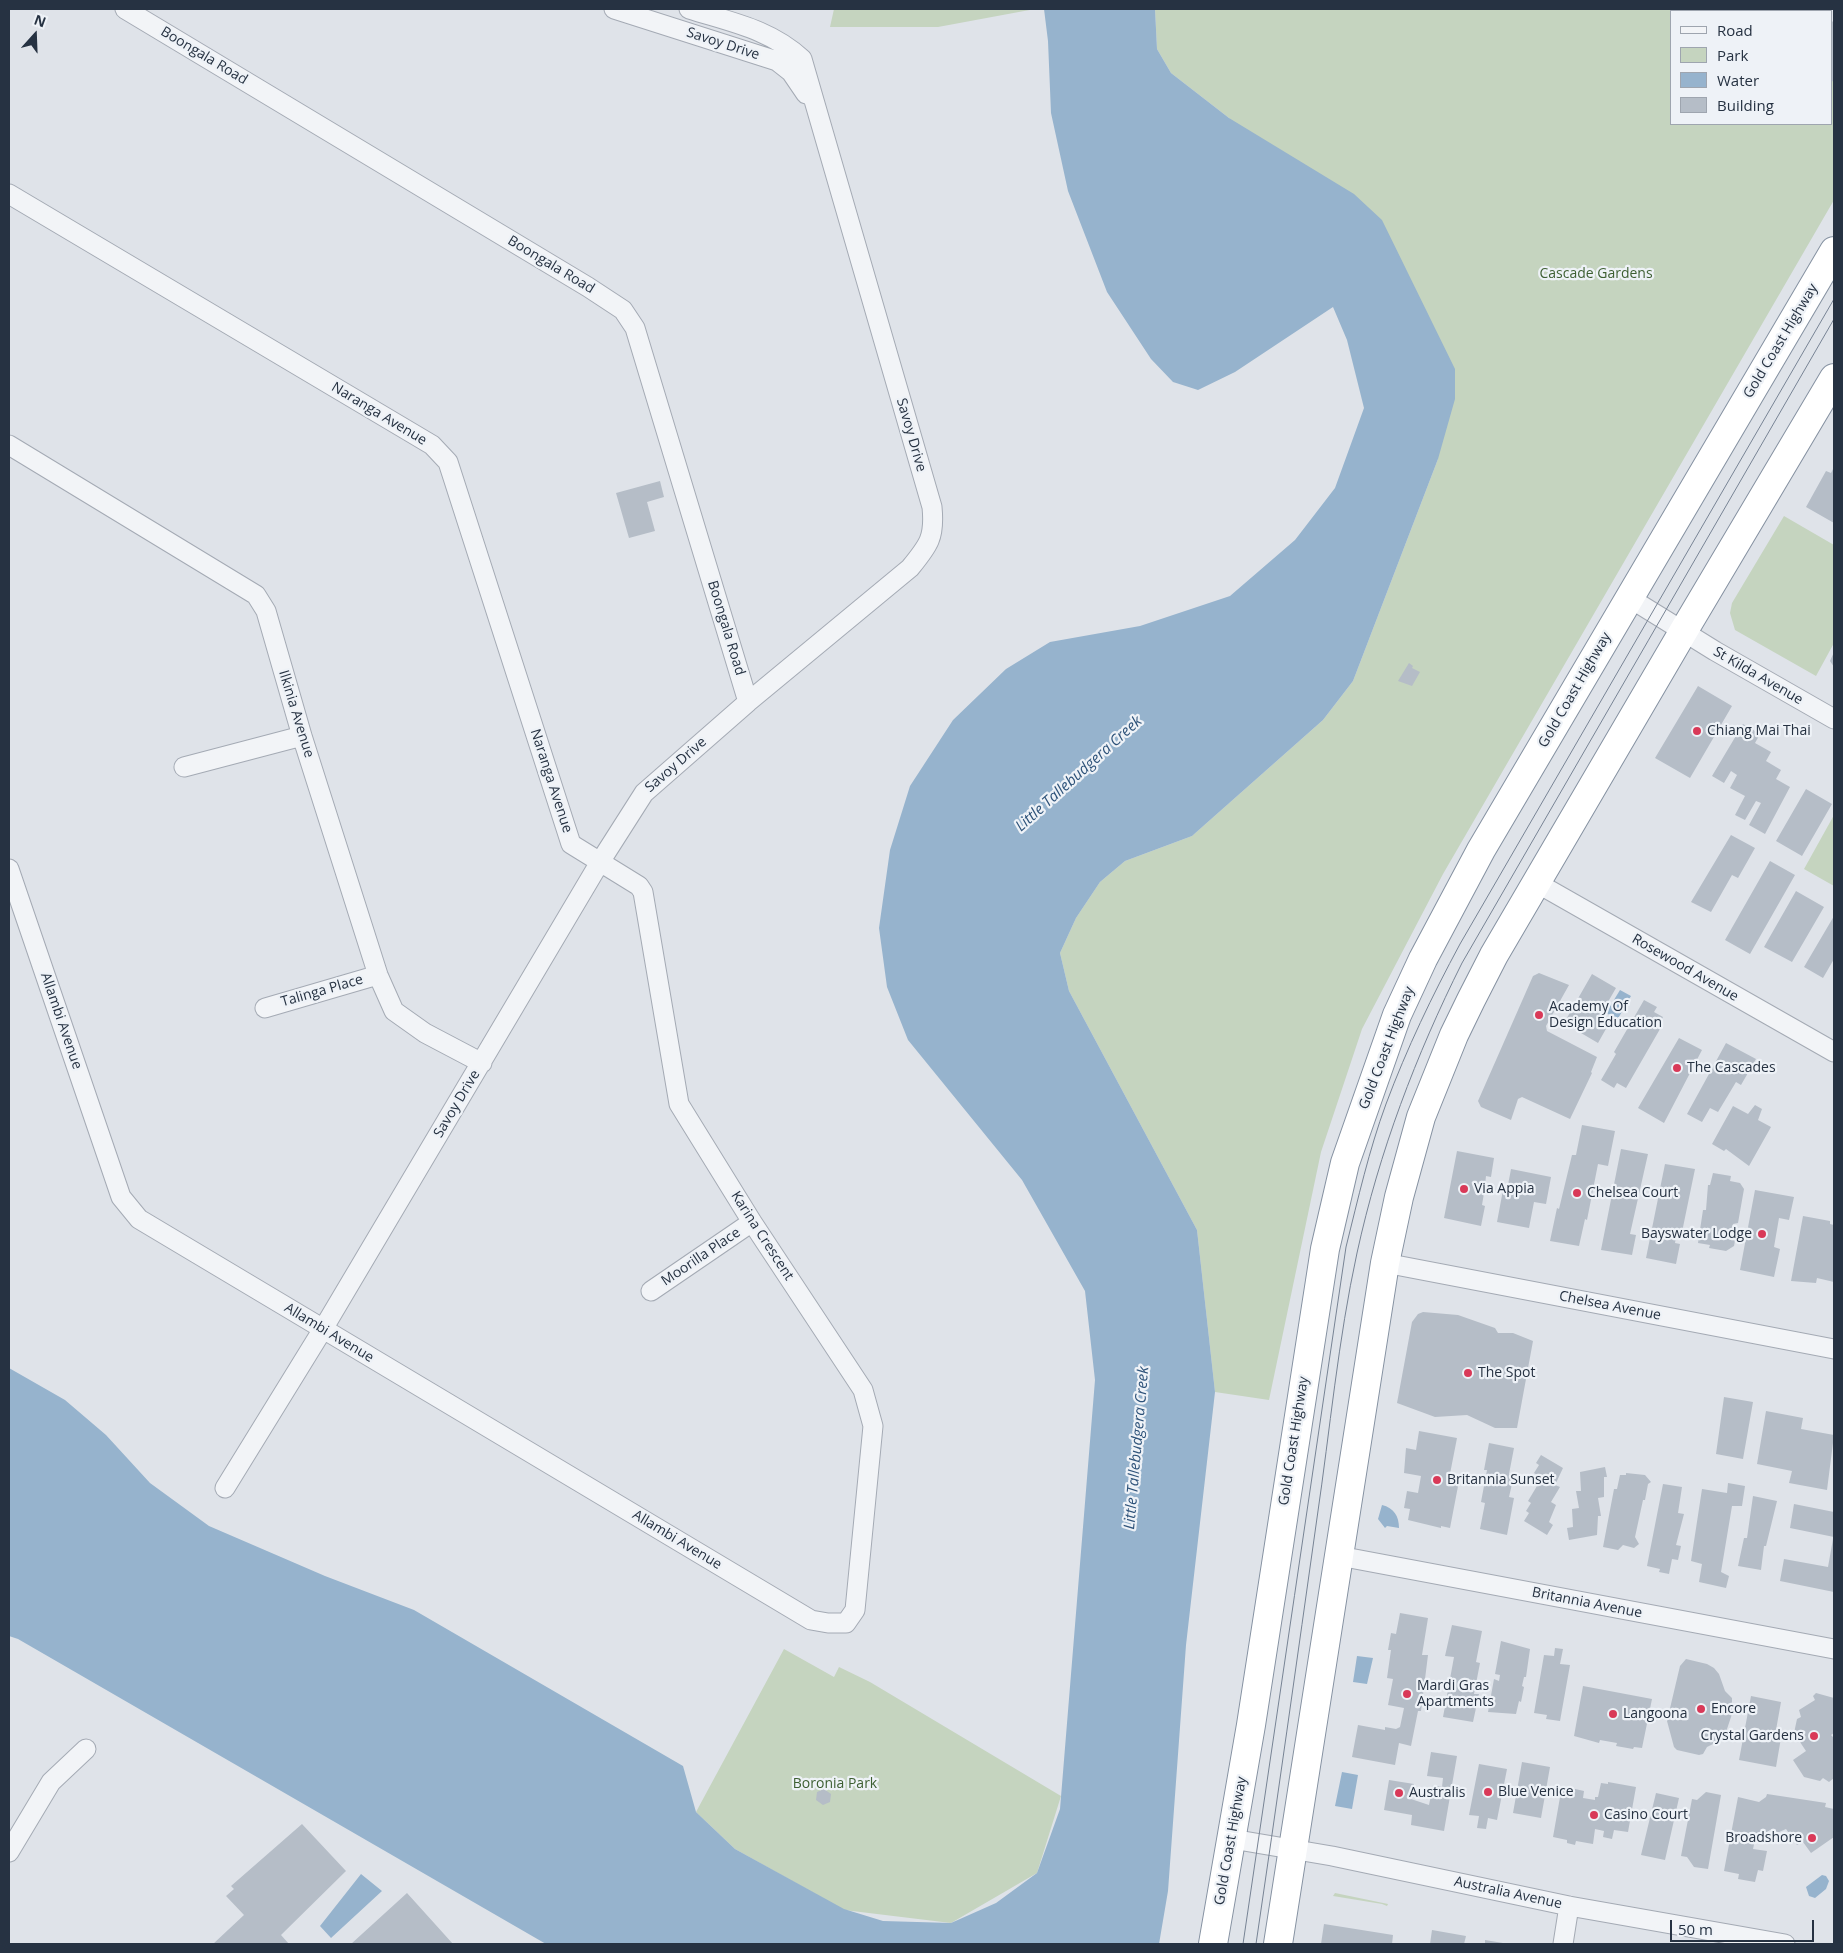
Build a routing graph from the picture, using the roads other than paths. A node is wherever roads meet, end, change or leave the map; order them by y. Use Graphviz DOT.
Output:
graph roads {
  1 [pos="125,9"];
  2 [pos="614,9"];
  3 [pos="689,9"];
  4 [pos="814,106"];
  5 [pos="9,194"];
  6 [pos="1834,251"];
  7 [pos="1833,384"];
  8 [pos="9,446"];
  9 [pos="1628,598"];
  10 [pos="1683,632"];
  11 [pos="748,702"];
  12 [pos="1834,719"];
  13 [pos="302,736"];
  14 [pos="184,767"];
  15 [pos="600,862"];
  16 [pos="9,869"];
  17 [pos="1537,883"];
  18 [pos="378,975"];
  19 [pos="265,1008"];
  20 [pos="1834,1052"];
  21 [pos="482,1063"];
  22 [pos="752,1222"];
  23 [pos="1386,1262"];
  24 [pos="651,1291"];
  25 [pos="323,1329"];
  26 [pos="1834,1349"];
  27 [pos="225,1488"];
  28 [pos="1339,1556"];
  29 [pos="846,1624"];
  30 [pos="1834,1649"];
  31 [pos="86,1749"];
  32 [pos="1232,1839"];
  33 [pos="1294,1850"];
  34 [pos="9,1852"];
  35 [pos="1569,1906"];
  36 [pos="1213,1944"];
  37 [pos="1278,1944"];
  38 [pos="1563,1944"];
  39 [pos="1785,1944"];
  1 -- 11 [label="street, Boongala Road"];
  2 -- 4 [label="street, Savoy Drive"];
  3 -- 4 [label="street, Savoy Drive"];
  4 -- 11 [label="street, Savoy Drive"];
  5 -- 15 [label="street, Naranga Avenue"];
  6 -- 9 [label="highway, Gold Coast Highway"];
  7 -- 10 [label="highway"];
  8 -- 13 [label="street, Ilkinia Avenue"];
  9 -- 10 [label="street, St Kilda Avenue"];
  9 -- 32 [label="highway, Gold Coast Highway"];
  10 -- 12 [label="street, St Kilda Avenue"];
  10 -- 17 [label="highway"];
  11 -- 15 [label="street, Savoy Drive"];
  13 -- 14 [label="street"];
  13 -- 18 [label="street, Ilkinia Avenue"];
  15 -- 21 [label="street, Savoy Drive"];
  15 -- 22 [label="street, Karina Crescent"];
  16 -- 25 [label="street, Allambi Avenue"];
  17 -- 20 [label="street, Rosewood Avenue"];
  17 -- 23 [label="highway"];
  18 -- 19 [label="street, Talinga Place"];
  18 -- 21 [label="street, Ilkinia Avenue"];
  21 -- 25 [label="street, Savoy Drive"];
  22 -- 24 [label="street, Moorilla Place"];
  22 -- 29 [label="street, Karina Crescent"];
  23 -- 26 [label="street, Chelsea Avenue"];
  23 -- 28 [label="highway"];
  25 -- 27 [label="street, Savoy Drive"];
  25 -- 29 [label="street, Allambi Avenue"];
  28 -- 30 [label="street, Britannia Avenue"];
  28 -- 33 [label="highway"];
  31 -- 34 [label="street"];
  32 -- 33 [label="street, Australia Avenue"];
  32 -- 36 [label="highway, Gold Coast Highway"];
  33 -- 35 [label="street, Australia Avenue"];
  33 -- 37 [label="highway"];
  35 -- 38 [label="street"];
  35 -- 39 [label="street, Australia Avenue"];
}
